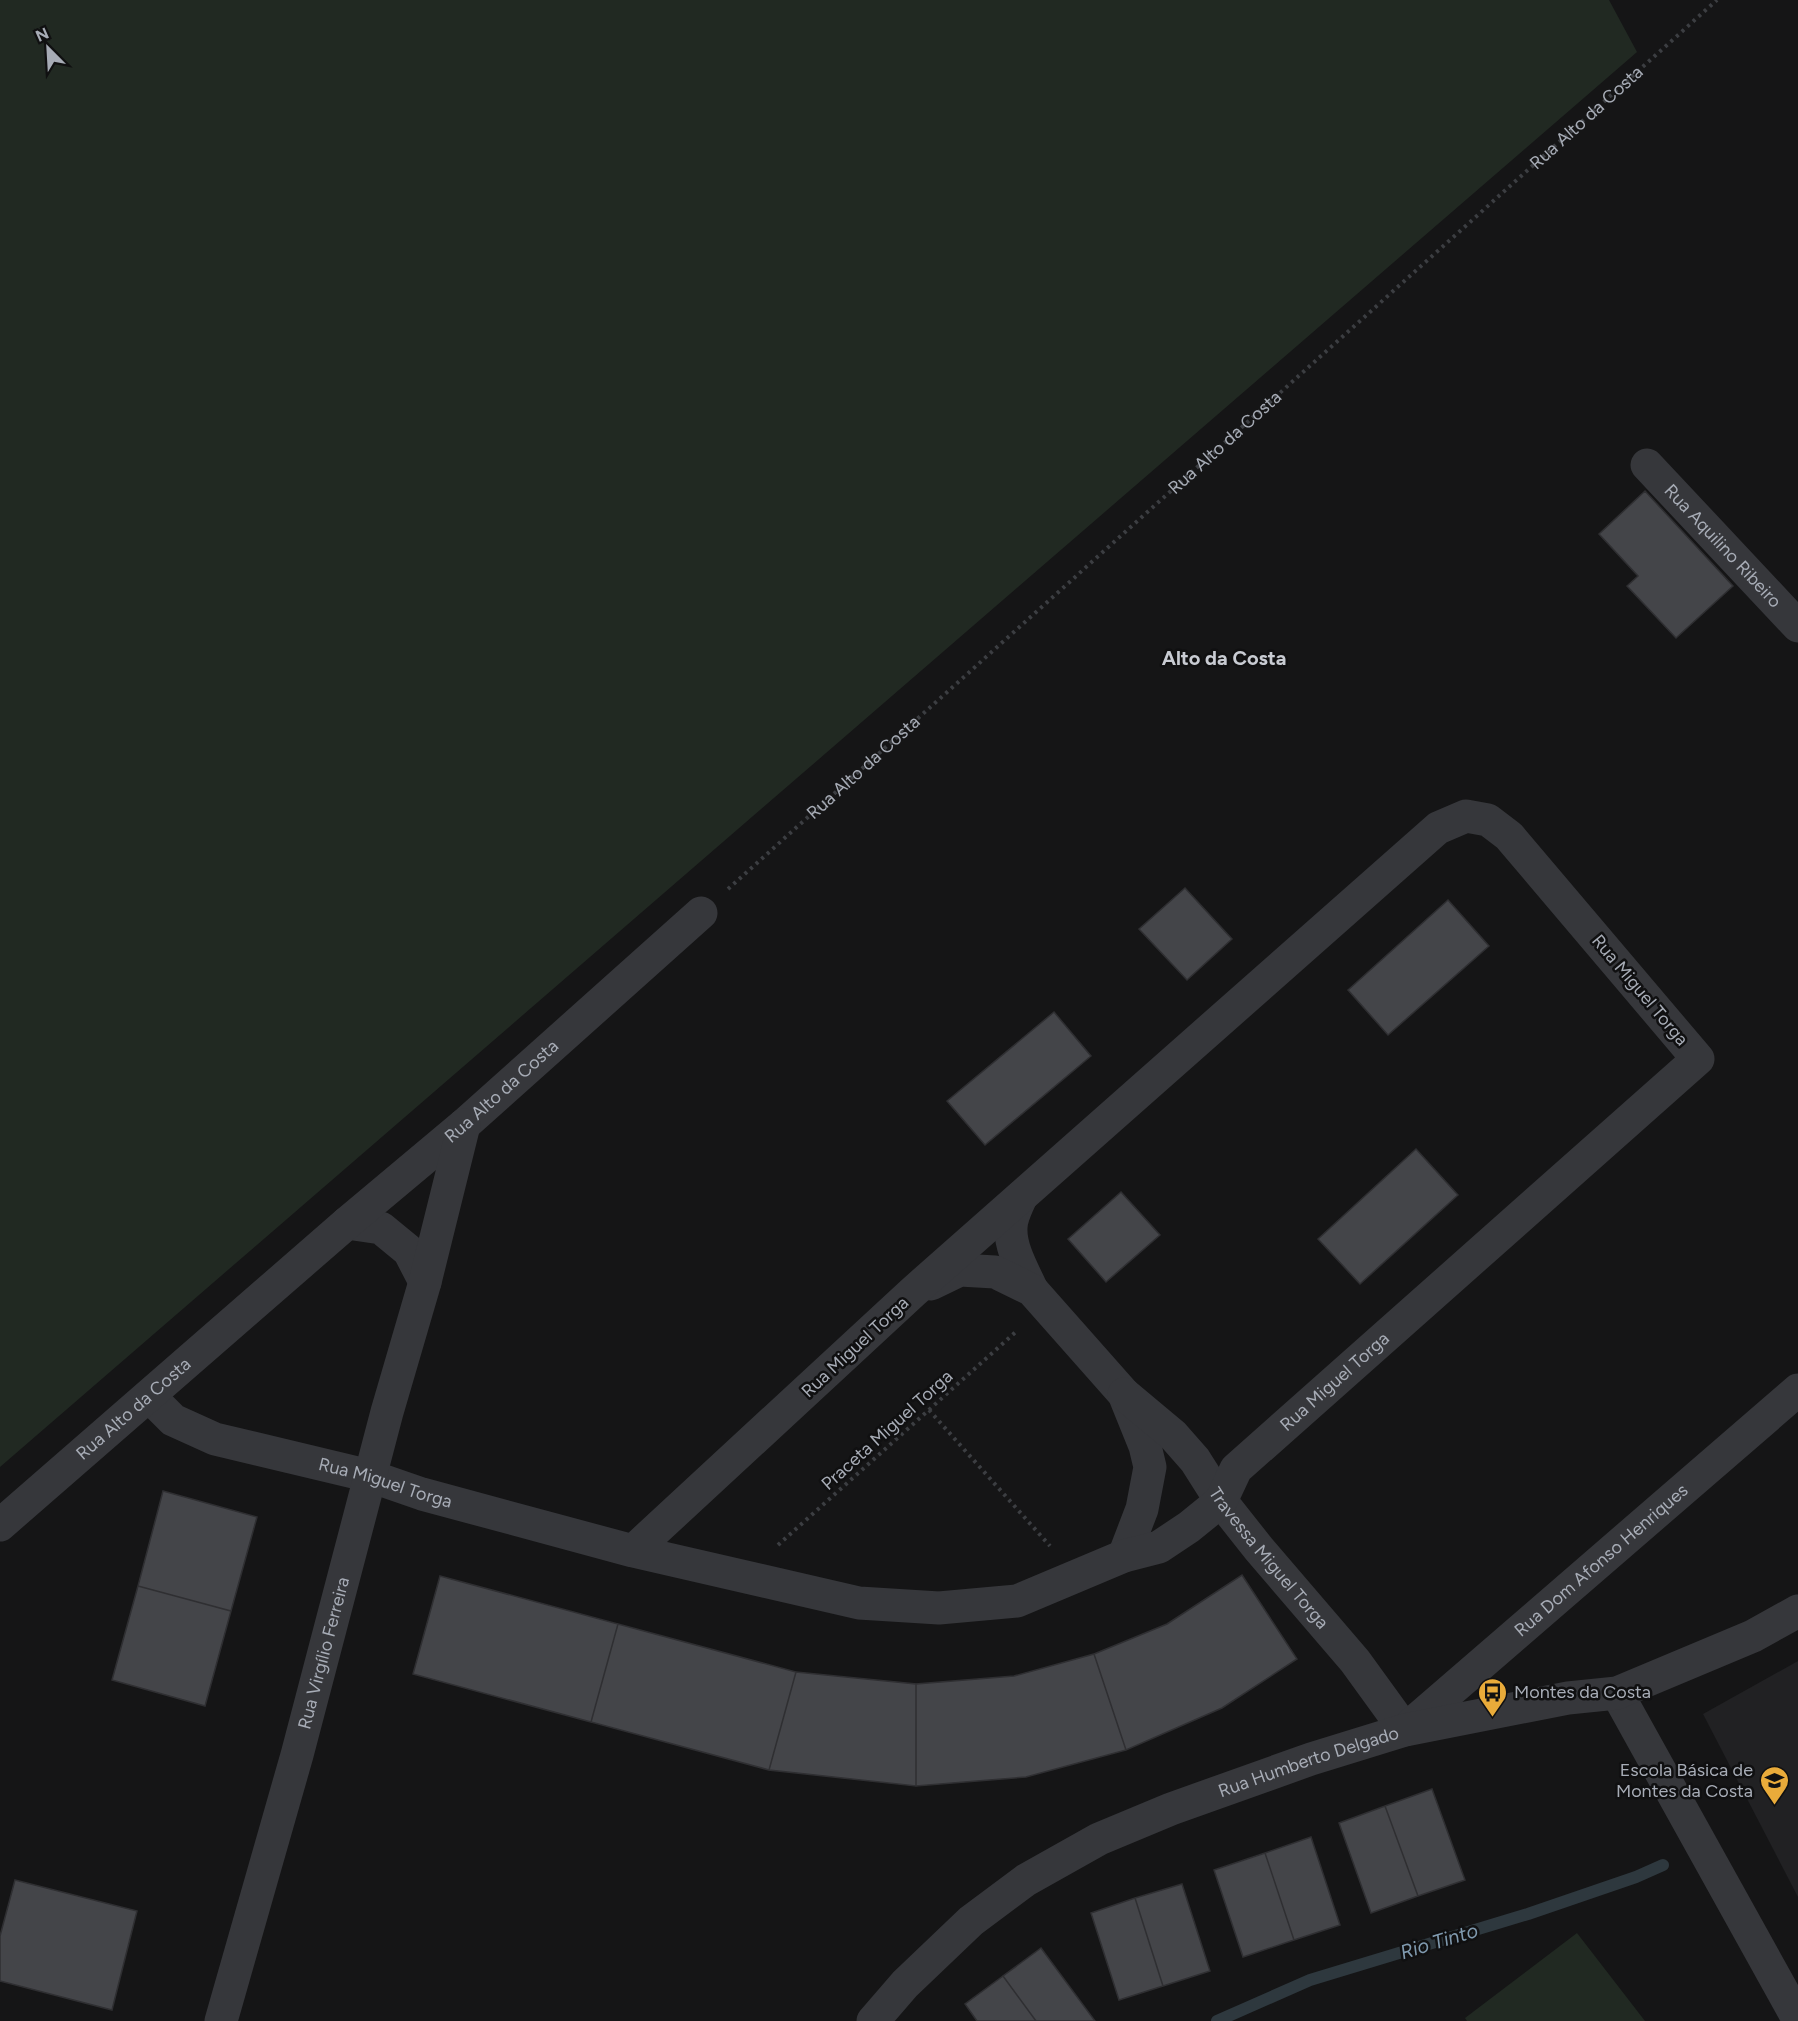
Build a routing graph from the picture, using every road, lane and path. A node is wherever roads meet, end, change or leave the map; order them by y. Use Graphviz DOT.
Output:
graph roads {
  1 [pos="1717,0"];
  2 [pos="1647,465"];
  3 [pos="1798,626"];
  4 [pos="701,913"];
  5 [pos="464,1125"];
  6 [pos="1021,1197"];
  7 [pos="347,1223"];
  8 [pos="425,1282"];
  9 [pos="1032,1290"];
  10 [pos="913,1292"];
  11 [pos="1023,1325"];
  12 [pos="1798,1390"];
  13 [pos="1124,1394"];
  14 [pos="149,1396"];
  15 [pos="929,1410"];
  16 [pos="370,1476"];
  17 [pos="1221,1501"];
  18 [pos="0,1525"];
  19 [pos="777,1546"];
  20 [pos="1050,1547"];
  21 [pos="633,1551"];
  22 [pos="1124,1556"];
  23 [pos="1798,1611"];
  24 [pos="1617,1693"];
  25 [pos="1405,1731"];
  26 [pos="1798,2019"];
  27 [pos="221,2021"];
  28 [pos="873,2021"];
  1 -- 4 [label="path, Rua Alto da Costa"];
  2 -- 3 [label="street, Rua Aquilino Ribeiro"];
  4 -- 5 [label="street, Rua Alto da Costa"];
  5 -- 7 [label="street, Rua Alto da Costa"];
  5 -- 8 [label="street, Rua Virgílio Ferreira"];
  6 -- 9 [label="street, Travessa Miguel Torga"];
  6 -- 10 [label="street, Rua Miguel Torga"];
  6 -- 17 [label="street, Rua Miguel Torga"];
  7 -- 8 [label="street"];
  7 -- 14 [label="street, Rua Alto da Costa"];
  8 -- 16 [label="street, Rua Virgílio Ferreira"];
  9 -- 10 [label="street, Travessa Miguel Torga"];
  9 -- 13 [label="street, Travessa Miguel Torga"];
  10 -- 21 [label="street, Rua Miguel Torga"];
  11 -- 15 [label="path, Praceta Miguel Torga"];
  12 -- 25 [label="street, Rua Dom Afonso Henriques"];
  13 -- 17 [label="street, Travessa Miguel Torga"];
  13 -- 22 [label="street, Travessa Miguel Torga"];
  14 -- 16 [label="street, Rua Miguel Torga"];
  14 -- 18 [label="street, Rua Alto da Costa"];
  15 -- 19 [label="path, Praceta Miguel Torga"];
  15 -- 20 [label="path"];
  16 -- 21 [label="street, Rua Miguel Torga"];
  16 -- 27 [label="street, Rua Virgílio Ferreira"];
  17 -- 22 [label="street, Rua Miguel Torga"];
  17 -- 25 [label="street, Travessa Miguel Torga"];
  21 -- 22 [label="street, Rua Miguel Torga"];
  23 -- 24 [label="street, Rua Humberto Delgado"];
  24 -- 25 [label="street, Rua Humberto Delgado"];
  24 -- 26 [label="street"];
  25 -- 28 [label="street, Rua Humberto Delgado"];
}
